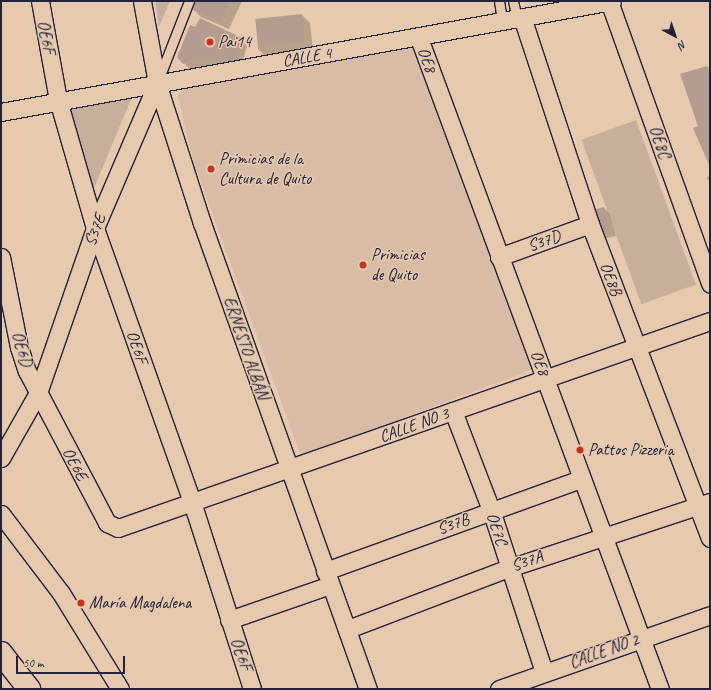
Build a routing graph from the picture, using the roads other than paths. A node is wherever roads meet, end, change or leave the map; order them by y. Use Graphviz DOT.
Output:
graph roads {
  1 [pos="40,1"];
  2 [pos="142,1"];
  3 [pos="188,1"];
  4 [pos="499,1"];
  5 [pos="512,1"];
  6 [pos="612,1"];
  7 [pos="609,2"];
  8 [pos="514,18"];
  9 [pos="419,38"];
  10 [pos="156,83"];
  11 [pos="58,100"];
  12 [pos="1,112"];
  13 [pos="590,224"];
  14 [pos="95,228"];
  15 [pos="1,256"];
  16 [pos="499,258"];
  17 [pos="710,283"];
  18 [pos="710,321"];
  19 [pos="637,345"];
  20 [pos="546,378"];
  21 [pos="38,393"];
  22 [pos="453,411"];
  23 [pos="1,458"];
  24 [pos="289,469"];
  25 [pos="581,479"];
  26 [pos="192,502"];
  27 [pos="704,504"];
  28 [pos="491,510"];
  29 [pos="1,514"];
  30 [pos="118,528"];
  31 [pos="604,535"];
  32 [pos="710,538"];
  33 [pos="509,568"];
  34 [pos="328,578"];
  35 [pos="710,615"];
  36 [pos="229,620"];
  37 [pos="348,629"];
  38 [pos="641,638"];
  39 [pos="1,652"];
  40 [pos="544,672"];
  41 [pos="29,689"];
  42 [pos="120,689"];
  43 [pos="252,689"];
  44 [pos="368,689"];
  45 [pos="499,689"];
  46 [pos="660,689"];
  1 -- 11 [label="street, OE6F"];
  2 -- 10 [label="street, ERNESTO ALBÁN"];
  3 -- 10 [label="lane, S37E"];
  4 -- 8 [label="lane"];
  5 -- 8 [label="lane"];
  6 -- 7 [label="street, CALLE 4"];
  7 -- 8 [label="street, CALLE 4"];
  7 -- 17 [label="street, OE8C"];
  8 -- 9 [label="street, CALLE 4"];
  8 -- 13 [label="street, OE8B"];
  9 -- 10 [label="street, CALLE 4"];
  9 -- 16 [label="street, OE8"];
  10 -- 11 [label="street, CALLE 4"];
  10 -- 14 [label="street, S37E"];
  10 -- 24 [label="street, ERNESTO ALBÁN"];
  11 -- 12 [label="street, CALLE 4"];
  11 -- 14 [label="street, OE6F"];
  13 -- 16 [label="street, S37D"];
  13 -- 19 [label="street, OE8B"];
  14 -- 21 [label="street, S37E"];
  14 -- 26 [label="street, OE6F"];
  15 -- 21 [label="street, OE6D"];
  16 -- 20 [label="street, OE8"];
  18 -- 19 [label="street, CALLE NO 3"];
  19 -- 20 [label="street, CALLE NO 3"];
  19 -- 27 [label="street, OE8B"];
  20 -- 22 [label="street, CALLE NO 3"];
  20 -- 25 [label="street, OE8"];
  21 -- 23 [label="street, S37E"];
  21 -- 30 [label="street, OE6E"];
  22 -- 24 [label="street, CALLE NO 3"];
  22 -- 28 [label="street, OE7C"];
  24 -- 26 [label="street, CALLE NO 3"];
  24 -- 34 [label="street, ERNESTO ALBÁN"];
  25 -- 28 [label="street, S37B"];
  25 -- 31 [label="street, OE8"];
  26 -- 30 [label="street, CALLE NO 3"];
  26 -- 36 [label="street, OE6F"];
  27 -- 31 [label="street, S37A"];
  27 -- 32 [label="street, OE8B"];
  28 -- 33 [label="street, OE7C"];
  28 -- 34 [label="street, S37B"];
  29 -- 42 [label="street"];
  31 -- 33 [label="street, S37A"];
  31 -- 38 [label="street, OE8"];
  33 -- 37 [label="street, S37A"];
  33 -- 40 [label="street, OE7C"];
  34 -- 36 [label="street, S37B"];
  34 -- 37 [label="street, ERNESTO ALBÁN"];
  35 -- 38 [label="street, CALLE NO 2"];
  36 -- 43 [label="street, OE6F"];
  37 -- 44 [label="street, ERNESTO ALBÁN"];
  38 -- 40 [label="street, CALLE NO 2"];
  38 -- 46 [label="street, OE8"];
  39 -- 41 [label="main road"];
  40 -- 45 [label="street, CALLE NO 2"];
}
